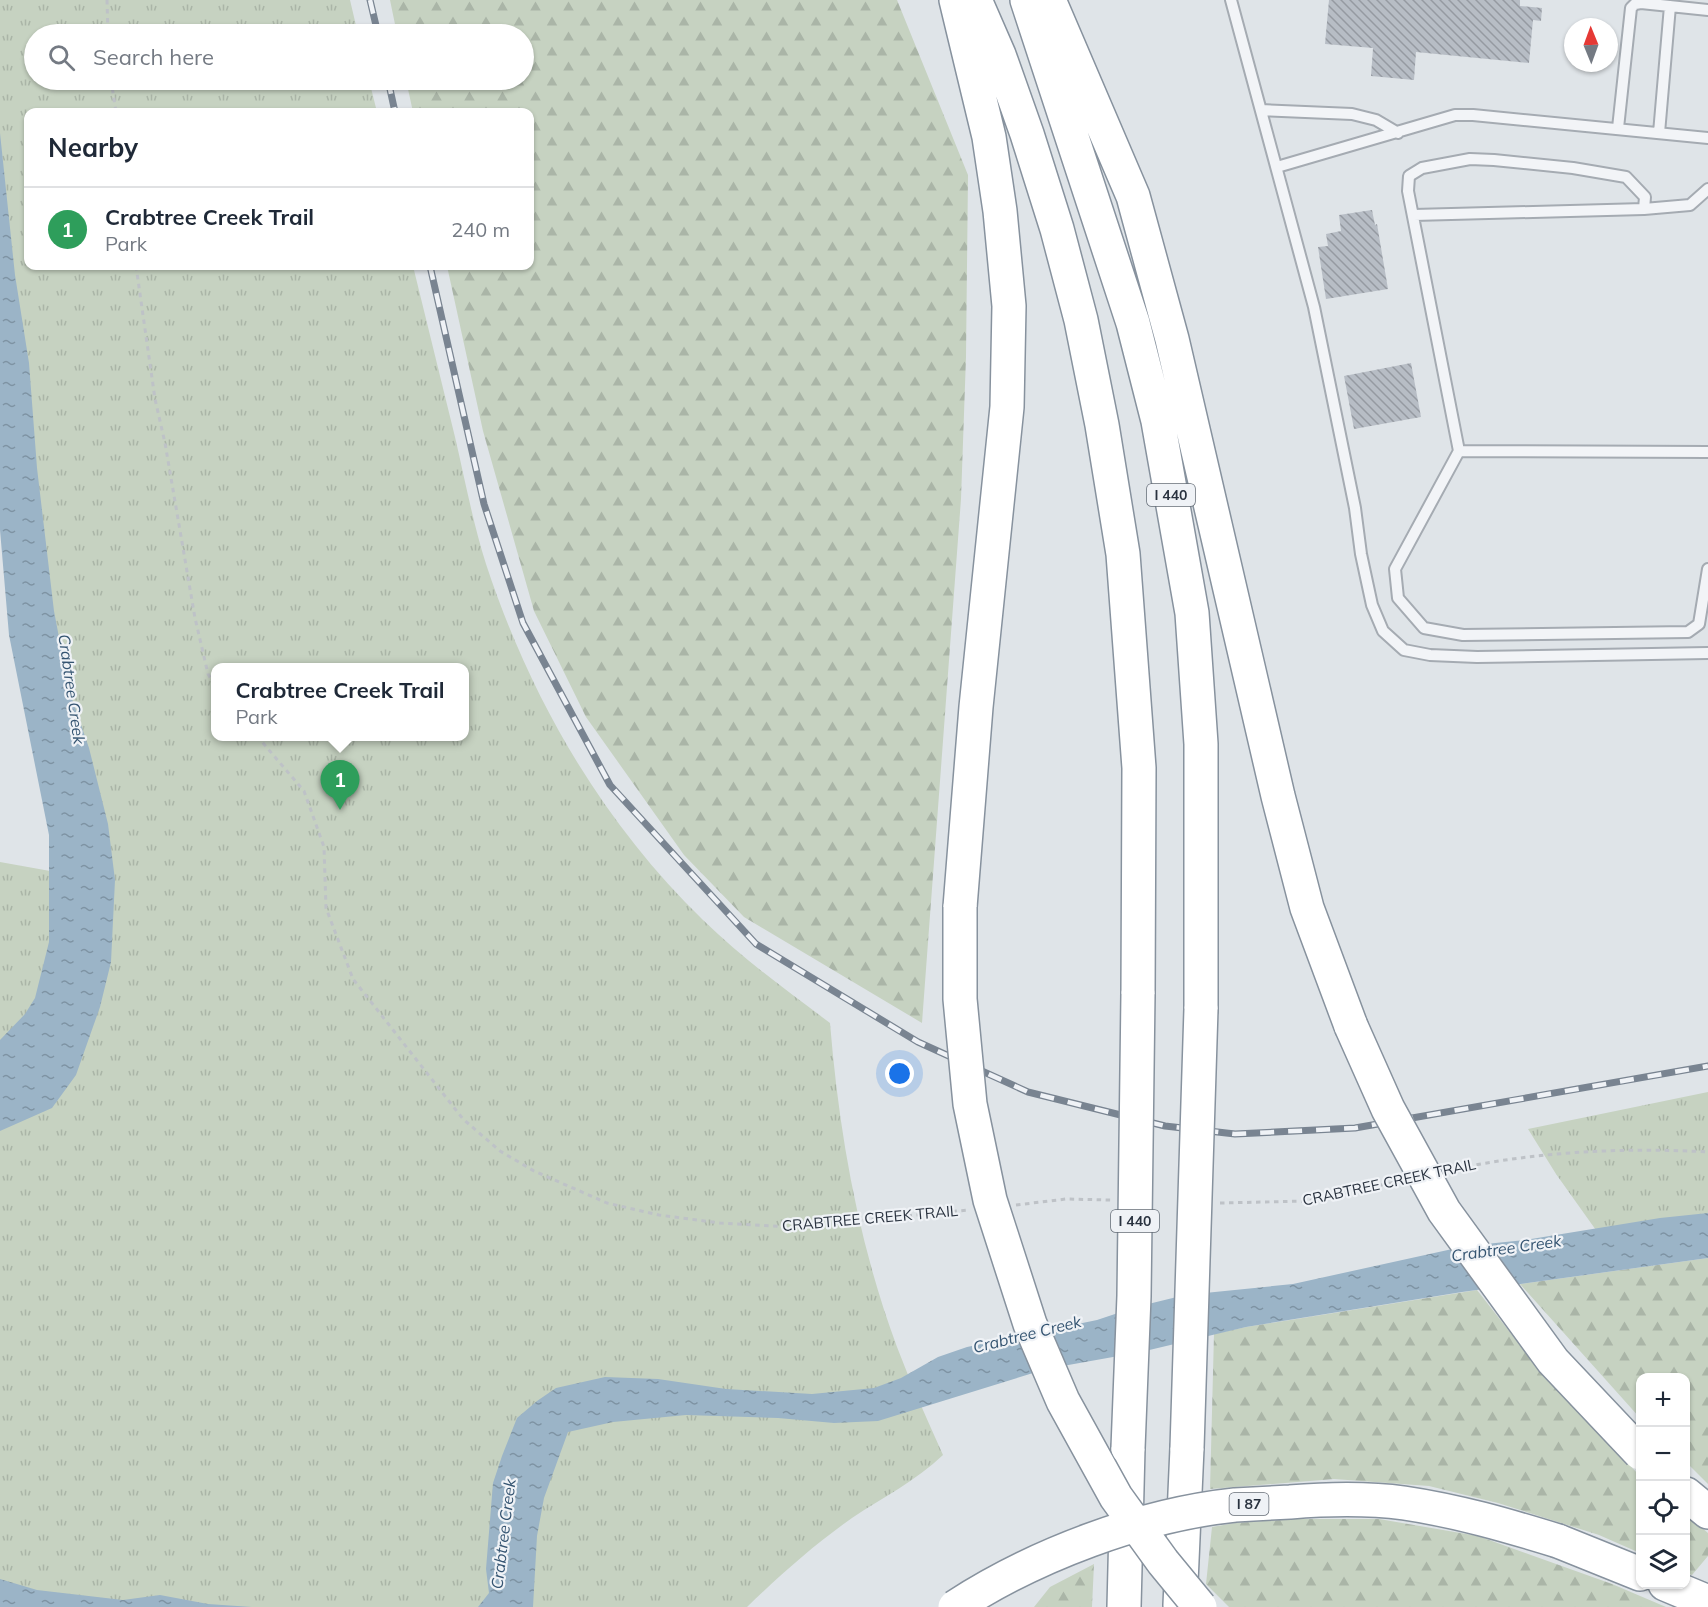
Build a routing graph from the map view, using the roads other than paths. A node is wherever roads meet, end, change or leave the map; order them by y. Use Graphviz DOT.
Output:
graph roads {
  1 [pos="956,0"];
  2 [pos="975,0"];
  3 [pos="1027,0"];
  4 [pos="1049,0"];
  5 [pos="1231,0"];
  6 [pos="1670,6"];
  7 [pos="1708,10"];
  8 [pos="1261,110"];
  9 [pos="1618,128"];
  10 [pos="1398,133"];
  11 [pos="1659,133"];
  12 [pos="1708,138"];
  13 [pos="1277,168"];
  14 [pos="1708,189"];
  15 [pos="1644,209"];
  16 [pos="1414,215"];
  17 [pos="1459,451"];
  18 [pos="1708,452"];
  19 [pos="1708,569"];
  20 [pos="1708,653"];
  21 [pos="1636,1448"];
  22 [pos="1690,1497"];
  23 [pos="1708,1512"];
  24 [pos="1636,1572"];
  25 [pos="1677,1589"];
  26 [pos="1708,1602"];
  27 [pos="955,1607"];
  28 [pos="1124,1607"];
  29 [pos="1180,1607"];
  30 [pos="1200,1607"];
  1 -- 30 [label="highway, bridge"];
  2 -- 28 [label="highway, I 440, bridge"];
  3 -- 29 [label="highway, I 440, bridge"];
  4 -- 21 [label="highway, bridge"];
  5 -- 8 [label="lane"];
  6 -- 7 [label="lane"];
  6 -- 9 [label="lane"];
  6 -- 11 [label="lane"];
  8 -- 10 [label="lane"];
  8 -- 13 [label="lane"];
  9 -- 10 [label="lane"];
  9 -- 11 [label="lane"];
  10 -- 13 [label="lane"];
  11 -- 12 [label="lane"];
  13 -- 20 [label="lane"];
  14 -- 15 [label="lane"];
  15 -- 16 [label="lane"];
  15 -- 16 [label="lane"];
  16 -- 17 [label="lane"];
  17 -- 18 [label="lane"];
  17 -- 19 [label="lane"];
  22 -- 23 [label="highway"];
  24 -- 27 [label="highway, I 87, bridge"];
  25 -- 26 [label="highway"];
}
